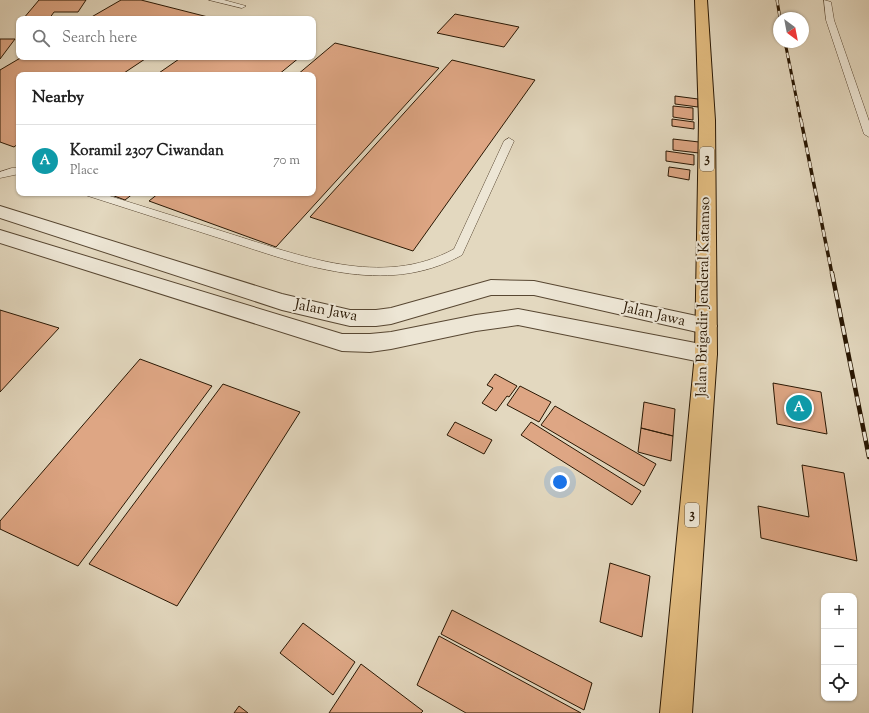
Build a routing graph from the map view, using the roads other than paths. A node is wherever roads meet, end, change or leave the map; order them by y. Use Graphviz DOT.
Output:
graph roads {
  1 [pos="213,0"];
  2 [pos="701,0"];
  3 [pos="827,2"];
  4 [pos="242,6"];
  5 [pos="869,134"];
  6 [pos="509,141"];
  7 [pos="16,171"];
  8 [pos="0,175"];
  9 [pos="98,196"];
  10 [pos="0,212"];
  11 [pos="0,236"];
  12 [pos="706,326"];
  13 [pos="706,354"];
  14 [pos="676,713"];
  1 -- 4 [label="lane"];
  2 -- 12 [label="highway, Jalan Brigadir Jenderal Katamso / 3"];
  3 -- 5 [label="lane"];
  6 -- 9 [label="lane"];
  7 -- 8 [label="lane"];
  10 -- 12 [label="street, Jalan Jawa"];
  11 -- 13 [label="street, Jalan Jawa"];
  12 -- 13 [label="highway, Jalan Brigadir Jenderal Katamso / 3"];
  13 -- 14 [label="highway, Jalan Brigadir Jenderal Katamso / 3"];
}
